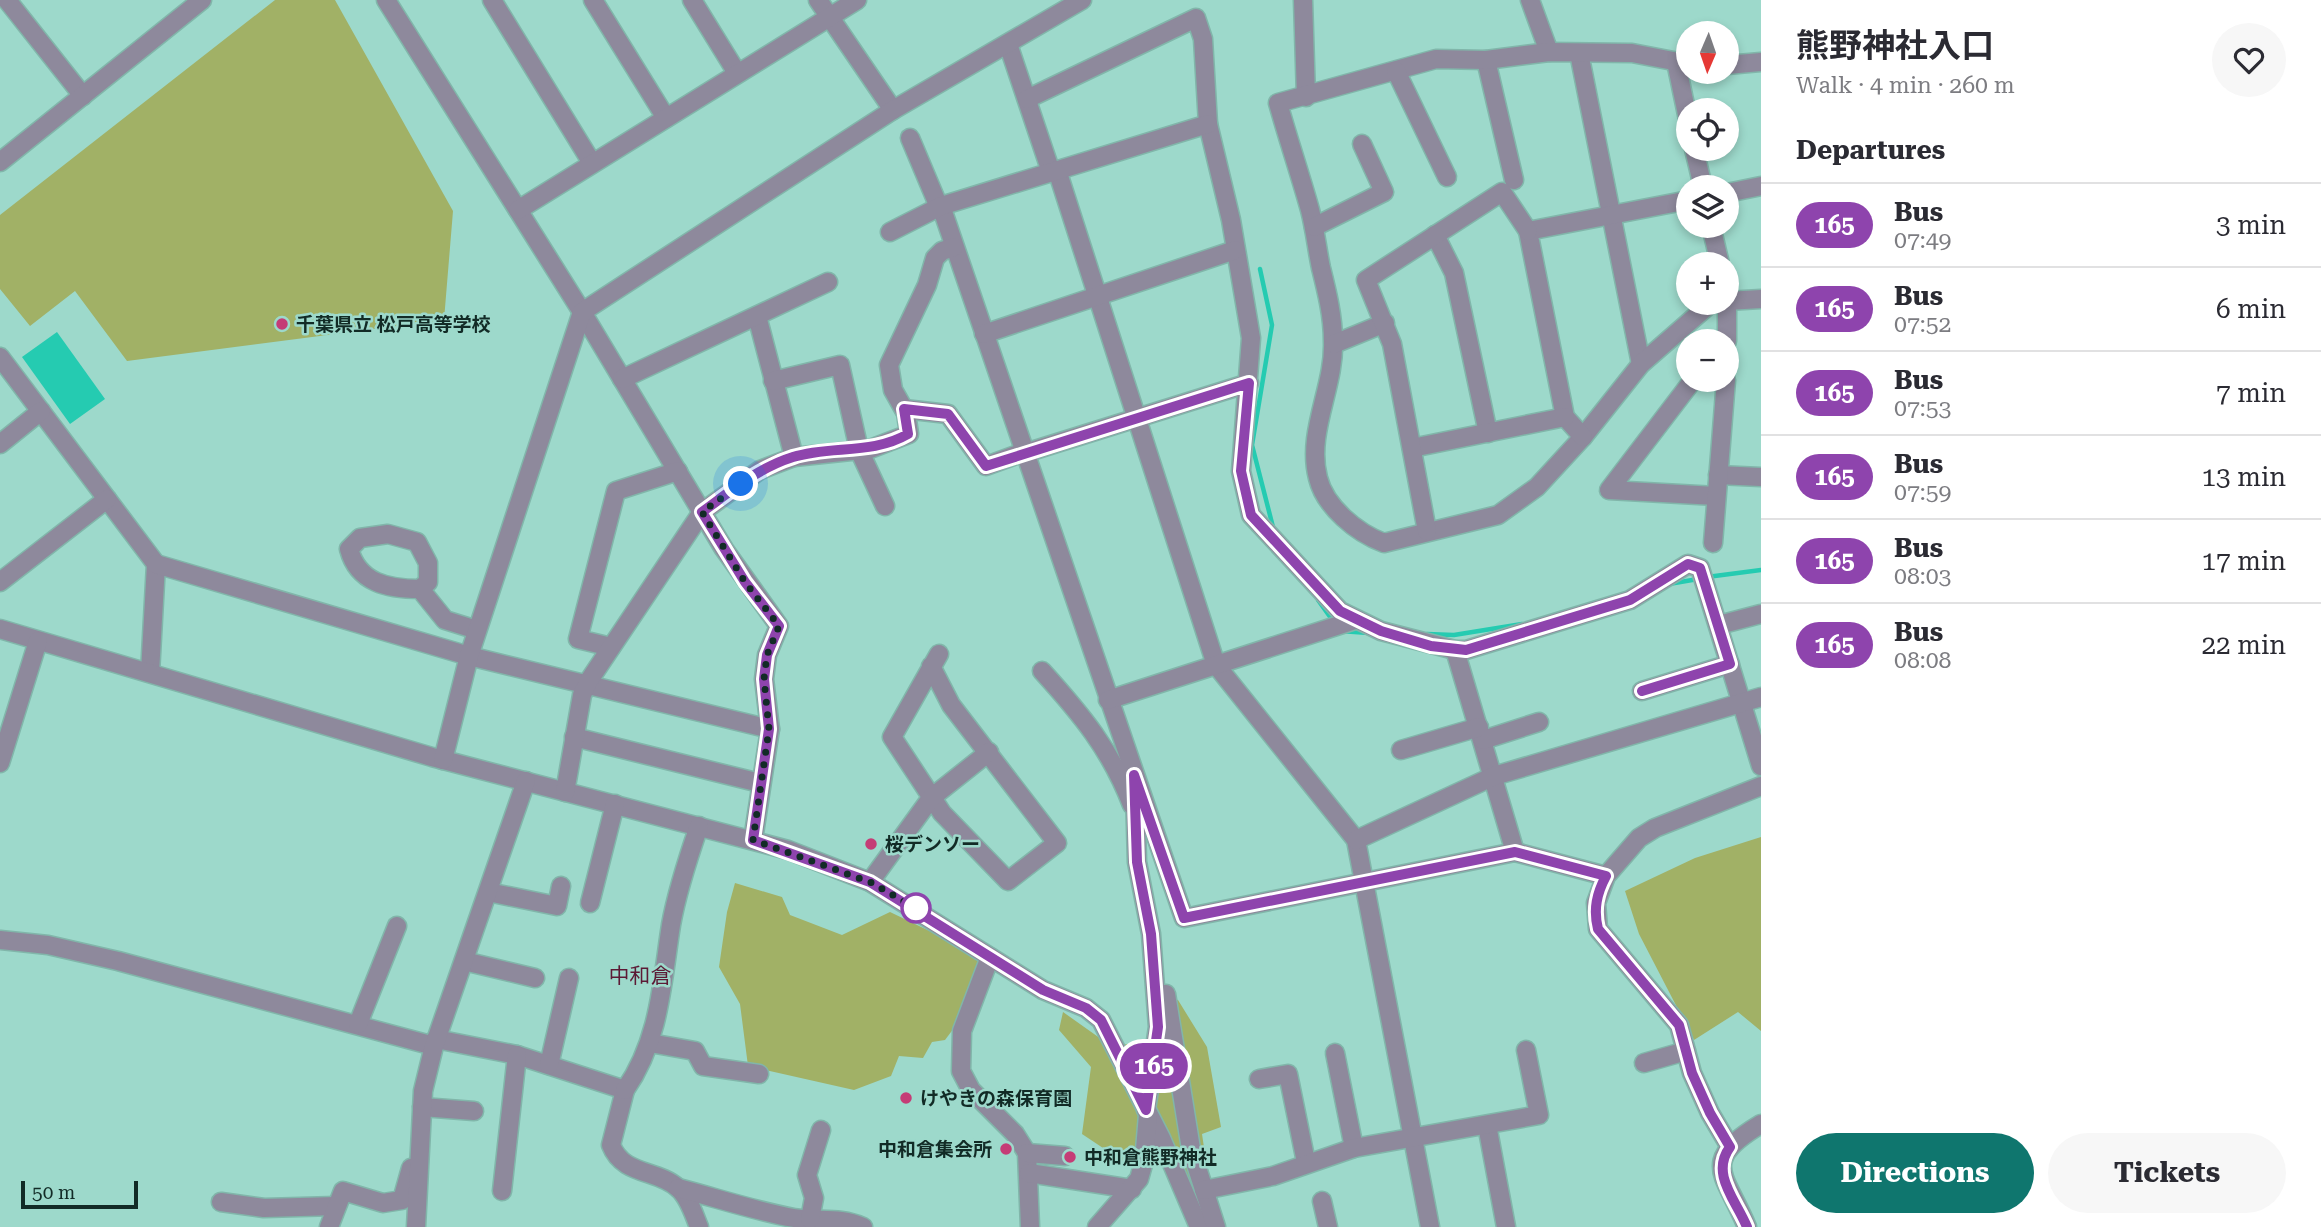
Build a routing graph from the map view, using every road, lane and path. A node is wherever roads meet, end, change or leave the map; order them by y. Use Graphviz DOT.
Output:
graph roads {
  1 [pos="202,0"];
  2 [pos="386,0"];
  3 [pos="492,0"];
  4 [pos="593,0"];
  5 [pos="692,0"];
  6 [pos="818,0"];
  7 [pos="856,0"];
  8 [pos="1082,0"];
  9 [pos="1303,0"];
  10 [pos="1530,0"];
  11 [pos="10,6"];
  12 [pos="829,17"];
  13 [pos="1008,44"];
  14 [pos="1549,52"];
  15 [pos="1579,53"];
  16 [pos="1486,60"];
  17 [pos="1676,62"];
  18 [pos="1761,62"];
  19 [pos="1740,64"];
  20 [pos="1396,71"];
  21 [pos="737,73"];
  22 [pos="83,96"];
  23 [pos="1306,97"];
  24 [pos="1027,99"];
  25 [pos="893,110"];
  26 [pos="666,118"];
  27 [pos="1208,124"];
  28 [pos="910,138"];
  29 [pos="1362,145"];
  30 [pos="0,162"];
  31 [pos="592,163"];
  32 [pos="1054,171"];
  33 [pos="1447,177"];
  34 [pos="1514,180"];
  35 [pos="1761,186"];
  36 [pos="1739,191"];
  37 [pos="1676,203"];
  38 [pos="940,206"];
  39 [pos="518,210"];
  40 [pos="1613,216"];
  41 [pos="1314,227"];
  42 [pos="1528,231"];
  43 [pos="890,232"];
  44 [pos="1435,235"];
  45 [pos="954,247"];
  46 [pos="1235,250"];
  47 [pos="828,282"];
  48 [pos="1098,295"];
  49 [pos="1761,299"];
  50 [pos="1739,300"];
  51 [pos="582,312"];
  52 [pos="1697,315"];
  53 [pos="757,316"];
  54 [pos="1385,323"];
  55 [pos="984,334"];
  56 [pos="1334,344"];
  57 [pos="0,357"];
  58 [pos="1641,364"];
  59 [pos="622,379"];
  60 [pos="773,381"];
  61 [pos="1249,383"];
  62 [pos="1684,392"];
  63 [pos="1725,392"];
  64 [pos="904,409"];
  65 [pos="41,411"];
  66 [pos="1139,418"];
  67 [pos="1565,418"];
  68 [pos="1488,433"];
  69 [pos="1583,437"];
  70 [pos="0,444"];
  71 [pos="1412,448"];
  72 [pos="859,450"];
  73 [pos="1025,452"];
  74 [pos="794,457"];
  75 [pos="678,471"];
  76 [pos="1718,475"];
  77 [pos="1761,477"];
  78 [pos="1716,496"];
  79 [pos="107,499"];
  80 [pos="885,506"];
  81 [pos="702,512"];
  82 [pos="1427,531"];
  83 [pos="1713,543"];
  84 [pos="156,564"];
  85 [pos="0,582"];
  86 [pos="420,589"];
  87 [pos="1761,614"];
  88 [pos="1355,620"];
  89 [pos="1719,625"];
  90 [pos="0,629"];
  91 [pos="477,630"];
  92 [pos="38,641"];
  93 [pos="611,647"];
  94 [pos="1455,650"];
  95 [pos="469,656"];
  96 [pos="1730,664"];
  97 [pos="1216,665"];
  98 [pos="1042,671"];
  99 [pos="150,673"];
  100 [pos="588,682"];
  101 [pos="1642,691"];
  102 [pos="1761,697"];
  103 [pos="1108,700"];
  104 [pos="1742,702"];
  105 [pos="1539,722"];
  106 [pos="769,729"];
  107 [pos="1481,734"];
  108 [pos="573,737"];
  109 [pos="1401,750"];
  110 [pos="989,752"];
  111 [pos="443,760"];
  112 [pos="0,763"];
  113 [pos="1761,766"];
  114 [pos="1134,775"];
  115 [pos="1494,776"];
  116 [pos="526,782"];
  117 [pos="760,783"];
  118 [pos="1761,786"];
  119 [pos="565,792"];
  120 [pos="931,798"];
  121 [pos="615,804"];
  122 [pos="1135,811"];
  123 [pos="699,826"];
  124 [pos="753,840"];
  125 [pos="1356,840"];
  126 [pos="1515,852"];
  127 [pos="1606,876"];
  128 [pos="870,882"];
  129 [pos="1363,883"];
  130 [pos="561,886"];
  131 [pos="488,892"];
  132 [pos="590,903"];
  133 [pos="397,926"];
  134 [pos="0,940"];
  135 [pos="1152,944"];
  136 [pos="990,957"];
  137 [pos="464,961"];
  138 [pos="535,978"];
  139 [pos="569,978"];
  140 [pos="358,1024"];
  141 [pos="435,1042"];
  142 [pos="650,1043"];
  143 [pos="1526,1051"];
  144 [pos="1686,1051"];
  145 [pos="1335,1053"];
  146 [pos="517,1055"];
  147 [pos="1644,1063"];
  148 [pos="549,1065"];
  149 [pos="759,1074"];
  150 [pos="1259,1079"];
  151 [pos="625,1090"];
  152 [pos="422,1107"];
  153 [pos="474,1111"];
  154 [pos="1147,1113"];
  155 [pos="1761,1124"];
  156 [pos="1486,1125"];
  157 [pos="821,1130"];
  158 [pos="1414,1138"];
  159 [pos="1730,1147"];
  160 [pos="418,1149"];
  161 [pos="1354,1149"];
  162 [pos="1027,1153"];
  163 [pos="1065,1156"];
  164 [pos="1306,1162"];
  165 [pos="1029,1173"];
  166 [pos="678,1188"];
  167 [pos="1132,1189"];
  168 [pos="1204,1190"];
  169 [pos="502,1191"];
  170 [pos="1322,1201"];
  171 [pos="221,1202"];
  172 [pos="336,1206"];
  173 [pos="810,1219"];
  174 [pos="329,1227"];
  175 [pos="416,1227"];
  176 [pos="699,1227"];
  177 [pos="863,1227"];
  178 [pos="1030,1227"];
  179 [pos="1097,1227"];
  180 [pos="1199,1227"];
  181 [pos="1216,1227"];
  182 [pos="1328,1227"];
  183 [pos="1430,1227"];
  184 [pos="1506,1227"];
  185 [pos="1747,1227"];
  1 -- 22 [label="street"];
  2 -- 39 [label="street"];
  3 -- 31 [label="street"];
  4 -- 26 [label="street"];
  5 -- 21 [label="street"];
  6 -- 12 [label="street"];
  7 -- 12 [label="street"];
  8 -- 13 [label="street"];
  9 -- 23 [label="street"];
  10 -- 14 [label="street"];
  11 -- 22 [label="street"];
  12 -- 21 [label="street"];
  12 -- 25 [label="street"];
  13 -- 24 [label="street"];
  13 -- 25 [label="street"];
  14 -- 15 [label="street"];
  14 -- 16 [label="street"];
  15 -- 17 [label="street"];
  15 -- 40 [label="street"];
  16 -- 20 [label="street"];
  16 -- 34 [label="street"];
  18 -- 19 [label="street"];
  20 -- 23 [label="street"];
  20 -- 33 [label="street"];
  21 -- 26 [label="street"];
  22 -- 30 [label="street"];
  23 -- 41 [label="street"];
  24 -- 27 [label="street"];
  24 -- 32 [label="street"];
  25 -- 51 [label="street"];
  26 -- 31 [label="street"];
  27 -- 32 [label="street"];
  27 -- 46 [label="street"];
  28 -- 38 [label="street"];
  29 -- 41 [label="street"];
  31 -- 39 [label="street"];
  32 -- 38 [label="street"];
  32 -- 48 [label="street"];
  35 -- 36 [label="street"];
  37 -- 40 [label="street"];
  38 -- 43 [label="street"];
  38 -- 45 [label="street"];
  39 -- 51 [label="street"];
  40 -- 42 [label="street"];
  40 -- 58 [label="street"];
  41 -- 56 [label="street"];
  42 -- 44 [label="street"];
  42 -- 67 [label="street"];
  44 -- 54 [label="street"];
  44 -- 68 [label="street"];
  45 -- 55 [label="street"];
  45 -- 64 [label="street"];
  46 -- 48 [label="street"];
  46 -- 61 [label="street"];
  47 -- 53 [label="street"];
  48 -- 55 [label="street"];
  48 -- 66 [label="street"];
  49 -- 50 [label="street"];
  51 -- 59 [label="street"];
  51 -- 91 [label="street"];
  52 -- 58 [label="street"];
  53 -- 59 [label="street"];
  53 -- 60 [label="street"];
  54 -- 56 [label="street"];
  54 -- 71 [label="street"];
  55 -- 73 [label="street"];
  56 -- 82 [label="street"];
  57 -- 65 [label="street"];
  58 -- 69 [label="street"];
  59 -- 75 [label="street"];
  60 -- 72 [label="street"];
  60 -- 74 [label="street"];
  61 -- 66 [label="street"];
  61 -- 88 [label="street"];
  62 -- 78 [label="street"];
  63 -- 76 [label="street"];
  64 -- 72 [label="street"];
  64 -- 73 [label="street"];
  65 -- 70 [label="street"];
  65 -- 79 [label="street"];
  66 -- 73 [label="street"];
  66 -- 97 [label="street"];
  67 -- 68 [label="street"];
  67 -- 69 [label="street"];
  68 -- 71 [label="street"];
  69 -- 82 [label="street"];
  71 -- 82 [label="street"];
  72 -- 74 [label="street"];
  72 -- 80 [label="street"];
  73 -- 103 [label="street"];
  74 -- 81 [label="street"];
  75 -- 81 [label="street"];
  75 -- 93 [label="street"];
  76 -- 77 [label="street"];
  76 -- 78 [label="street"];
  78 -- 83 [label="street"];
  79 -- 84 [label="street"];
  79 -- 85 [label="street"];
  81 -- 93 [label="street"];
  81 -- 106 [label="street"];
  84 -- 95 [label="street"];
  84 -- 99 [label="street"];
  86 -- 91 [label="street"];
  87 -- 89 [label="street"];
  88 -- 94 [label="street"];
  88 -- 97 [label="street"];
  89 -- 94 [label="street"];
  89 -- 96 [label="street"];
  90 -- 92 [label="street"];
  91 -- 95 [label="street"];
  92 -- 99 [label="street"];
  92 -- 112 [label="street"];
  93 -- 100 [label="street"];
  94 -- 107 [label="street"];
  95 -- 100 [label="street"];
  95 -- 111 [label="street"];
  96 -- 101 [label="street"];
  96 -- 104 [label="street"];
  97 -- 103 [label="street"];
  97 -- 125 [label="street"];
  98 -- 122 [label="street"];
  99 -- 111 [label="street"];
  100 -- 106 [label="street"];
  100 -- 108 [label="street"];
  102 -- 104 [label="street"];
  103 -- 114 [label="street"];
  104 -- 113 [label="street"];
  104 -- 115 [label="street"];
  105 -- 107 [label="street"];
  106 -- 117 [label="street"];
  107 -- 109 [label="street"];
  107 -- 115 [label="street"];
  108 -- 117 [label="street"];
  108 -- 119 [label="street"];
  110 -- 120 [label="street"];
  110 -- 120 [label="street"];
  110 -- 120 [label="street"];
  111 -- 116 [label="street"];
  114 -- 122 [label="street"];
  114 -- 129 [label="street"];
  115 -- 125 [label="street"];
  115 -- 126 [label="street"];
  116 -- 119 [label="street"];
  116 -- 131 [label="street"];
  117 -- 124 [label="street"];
  118 -- 127 [label="street"];
  119 -- 121 [label="street"];
  120 -- 128 [label="street"];
  121 -- 123 [label="street"];
  121 -- 132 [label="street"];
  122 -- 135 [label="street"];
  123 -- 124 [label="street"];
  123 -- 142 [label="street"];
  124 -- 128 [label="street"];
  125 -- 129 [label="street"];
  126 -- 127 [label="street"];
  126 -- 129 [label="street"];
  127 -- 144 [label="street"];
  128 -- 136 [label="street"];
  129 -- 158 [label="street"];
  130 -- 131 [label="street"];
  131 -- 137 [label="street"];
  133 -- 140 [label="street"];
  134 -- 140 [label="street"];
  135 -- 154 [label="street"];
  135 -- 168 [label="street"];
  136 -- 154 [label="street"];
  136 -- 162 [label="street"];
  137 -- 138 [label="street"];
  137 -- 141 [label="street"];
  139 -- 148 [label="street"];
  140 -- 141 [label="street"];
  141 -- 146 [label="street"];
  141 -- 152 [label="street"];
  142 -- 149 [label="street"];
  142 -- 151 [label="street"];
  143 -- 156 [label="street"];
  144 -- 147 [label="street"];
  144 -- 159 [label="street"];
  145 -- 161 [label="street"];
  146 -- 148 [label="street"];
  146 -- 169 [label="street"];
  148 -- 151 [label="street"];
  150 -- 164 [label="street"];
  151 -- 166 [label="street"];
  152 -- 153 [label="street"];
  152 -- 160 [label="street"];
  154 -- 167 [label="street"];
  154 -- 180 [label="street"];
  155 -- 159 [label="street"];
  156 -- 158 [label="street"];
  156 -- 184 [label="street"];
  157 -- 173 [label="street"];
  158 -- 161 [label="street"];
  158 -- 183 [label="street"];
  159 -- 185 [label="street"];
  160 -- 172 [label="street"];
  160 -- 175 [label="street"];
  161 -- 164 [label="street"];
  162 -- 163 [label="street"];
  162 -- 165 [label="street"];
  164 -- 168 [label="street"];
  165 -- 167 [label="street"];
  165 -- 178 [label="street"];
  166 -- 173 [label="street"];
  166 -- 176 [label="street"];
  167 -- 179 [label="street"];
  168 -- 181 [label="street"];
  170 -- 182 [label="street"];
  171 -- 172 [label="street"];
  172 -- 174 [label="street"];
  173 -- 177 [label="street"];
}
